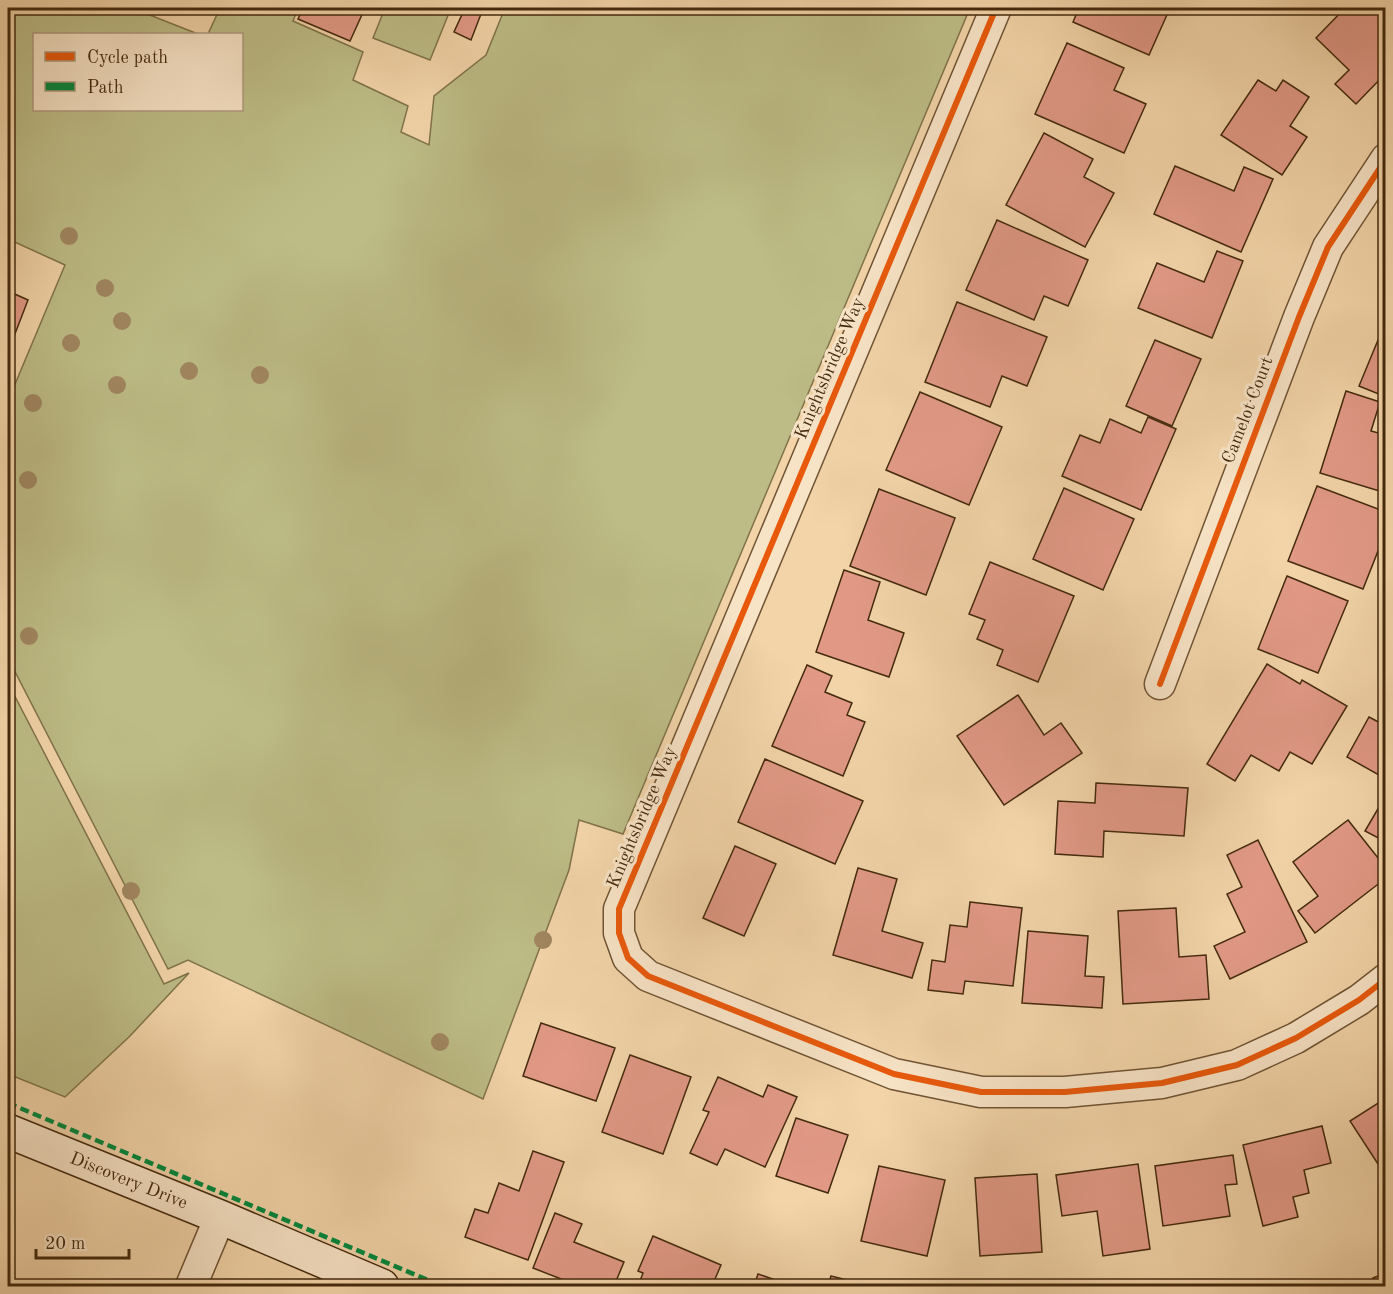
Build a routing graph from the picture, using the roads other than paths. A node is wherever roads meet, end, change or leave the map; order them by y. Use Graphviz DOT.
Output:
graph roads {
  1 [pos="996,8"];
  2 [pos="1386,159"];
  3 [pos="1160,684"];
  4 [pos="1386,979"];
  5 [pos="8,1131"];
  6 [pos="220,1217"];
  7 [pos="191,1287"];
  8 [pos="382,1287"];
  1 -- 4 [label="street, Knightsbridge Way"];
  2 -- 3 [label="street, Camelot Court"];
  5 -- 6 [label="street, Discovery Drive"];
  6 -- 7 [label="street"];
  6 -- 8 [label="street, Discovery Drive"];
}
